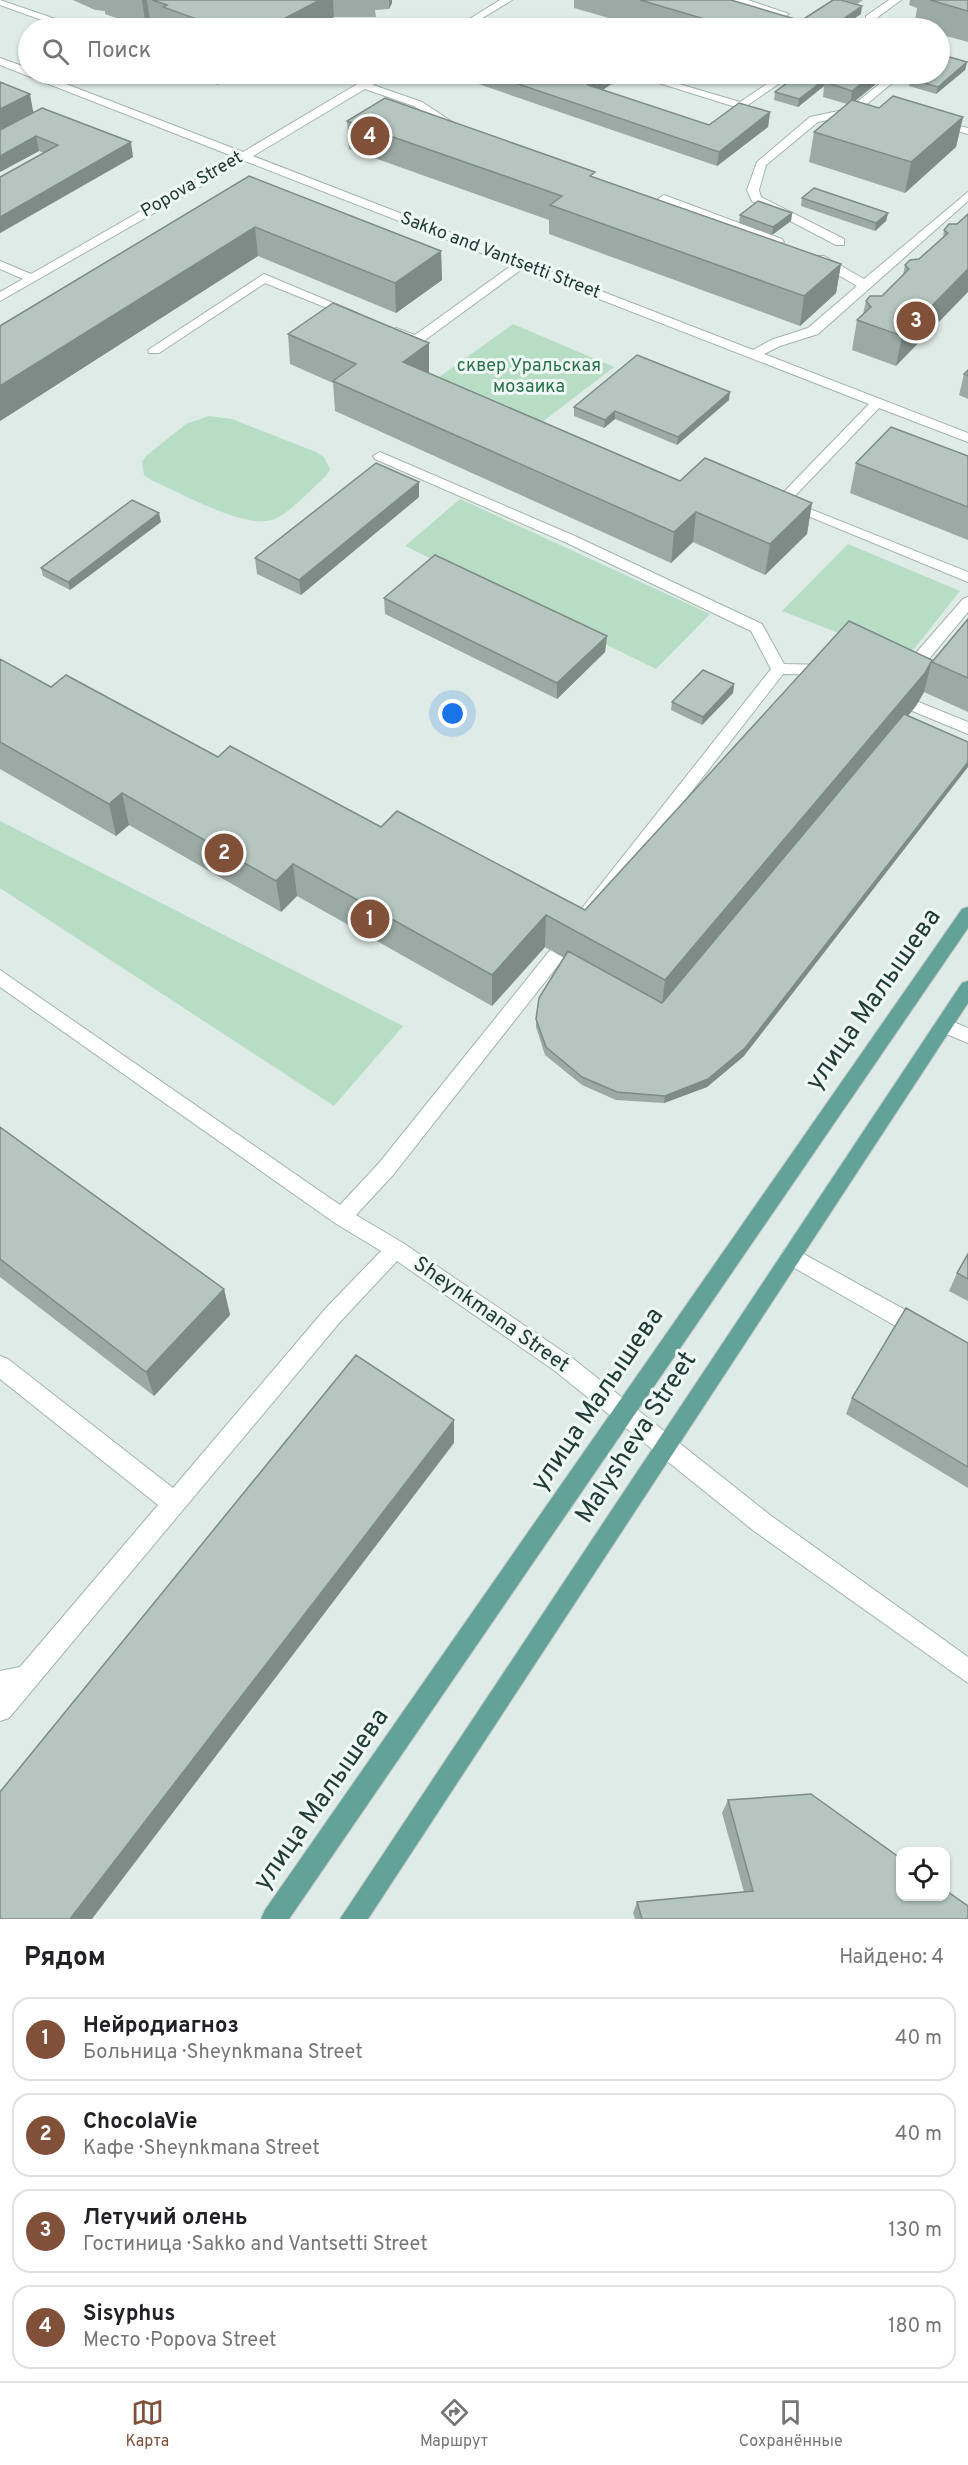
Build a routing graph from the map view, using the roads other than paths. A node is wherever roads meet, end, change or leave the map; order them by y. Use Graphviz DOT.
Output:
graph roads {
  1 [pos="507,0"];
  2 [pos="737,0"];
  3 [pos="897,0"];
  4 [pos="0,3"];
  5 [pos="784,14"];
  6 [pos="43,18"];
  7 [pos="484,18"];
  8 [pos="870,18"];
  9 [pos="0,61"];
  10 [pos="18,68"];
  11 [pos="59,84"];
  12 [pos="668,84"];
  13 [pos="774,84"];
  14 [pos="886,84"];
  15 [pos="363,85"];
  16 [pos="862,104"];
  17 [pos="881,108"];
  18 [pos="929,120"];
  19 [pos="968,131"];
  20 [pos="469,134"];
  21 [pos="244,155"];
  22 [pos="968,195"];
  23 [pos="664,199"];
  24 [pos="786,246"];
  25 [pos="521,264"];
  26 [pos="0,265"];
  27 [pos="31,278"];
  28 [pos="866,285"];
  29 [pos="0,297"];
  30 [pos="362,318"];
  31 [pos="384,327"];
  32 [pos="154,350"];
  33 [pos="755,355"];
  34 [pos="878,402"];
  35 [pos="968,438"];
  36 [pos="380,456"];
  37 [pos="968,577"];
  38 [pos="968,602"];
  39 [pos="779,669"];
  40 [pos="828,670"];
  41 [pos="902,680"];
  42 [pos="916,706"];
  43 [pos="968,728"];
  44 [pos="968,914"];
  45 [pos="573,936"];
  46 [pos="557,954"];
  47 [pos="0,977"];
  48 [pos="968,988"];
  49 [pos="944,1025"];
  50 [pos="968,1036"];
  51 [pos="342,1217"];
  52 [pos="396,1249"];
  53 [pos="791,1256"];
  54 [pos="940,1341"];
  55 [pos="0,1366"];
  56 [pos="624,1412"];
  57 [pos="666,1446"];
  58 [pos="174,1503"];
  59 [pos="968,1671"];
  60 [pos="26,1678"];
  61 [pos="0,1683"];
  62 [pos="0,1709"];
  63 [pos="274,1919"];
  64 [pos="353,1919"];
  1 -- 7 [label="street"];
  2 -- 5 [label="street"];
  3 -- 8 [label="street"];
  4 -- 6 [label="street"];
  9 -- 10 [label="street, Sakko and Vantsetti Street"];
  11 -- 21 [label="street, Sakko and Vantsetti Street"];
  12 -- 13 [label="street"];
  14 -- 16 [label="street"];
  15 -- 20 [label="street"];
  15 -- 21 [label="street, Popova Street"];
  16 -- 17 [label="street"];
  16 -- 28 [label="street"];
  18 -- 19 [label="street"];
  21 -- 25 [label="street, Sakko and Vantsetti Street"];
  21 -- 27 [label="street, Popova Street"];
  22 -- 28 [label="street"];
  23 -- 24 [label="street"];
  25 -- 31 [label="street"];
  25 -- 33 [label="street, Sakko and Vantsetti Street"];
  26 -- 27 [label="street"];
  27 -- 29 [label="street, Popova Street"];
  28 -- 33 [label="street"];
  30 -- 32 [label="street"];
  33 -- 34 [label="street, Sakko and Vantsetti Street"];
  34 -- 35 [label="street, Sakko and Vantsetti Street"];
  34 -- 37 [label="street"];
  36 -- 39 [label="street"];
  38 -- 41 [label="street"];
  39 -- 40 [label="street"];
  39 -- 45 [label="street"];
  42 -- 43 [label="street"];
  44 -- 56 [label="main road, улица Малышева"];
  46 -- 51 [label="street"];
  47 -- 51 [label="street, Sheynkmana Street"];
  48 -- 49 [label="main road, Malysheva Street"];
  49 -- 50 [label="street"];
  49 -- 53 [label="main road, Malysheva Street"];
  51 -- 52 [label="street, Sheynkmana Street"];
  52 -- 56 [label="street, Sheynkmana Street"];
  52 -- 58 [label="street"];
  53 -- 54 [label="street"];
  53 -- 57 [label="main road, Malysheva Street"];
  55 -- 58 [label="street"];
  56 -- 57 [label="street, Sheynkmana Street"];
  56 -- 63 [label="main road, улица Малышева"];
  57 -- 59 [label="street, Sheynkmana Street"];
  57 -- 64 [label="main road, Malysheva Street"];
  58 -- 60 [label="street"];
  60 -- 61 [label="street"];
  60 -- 62 [label="street"];
}
